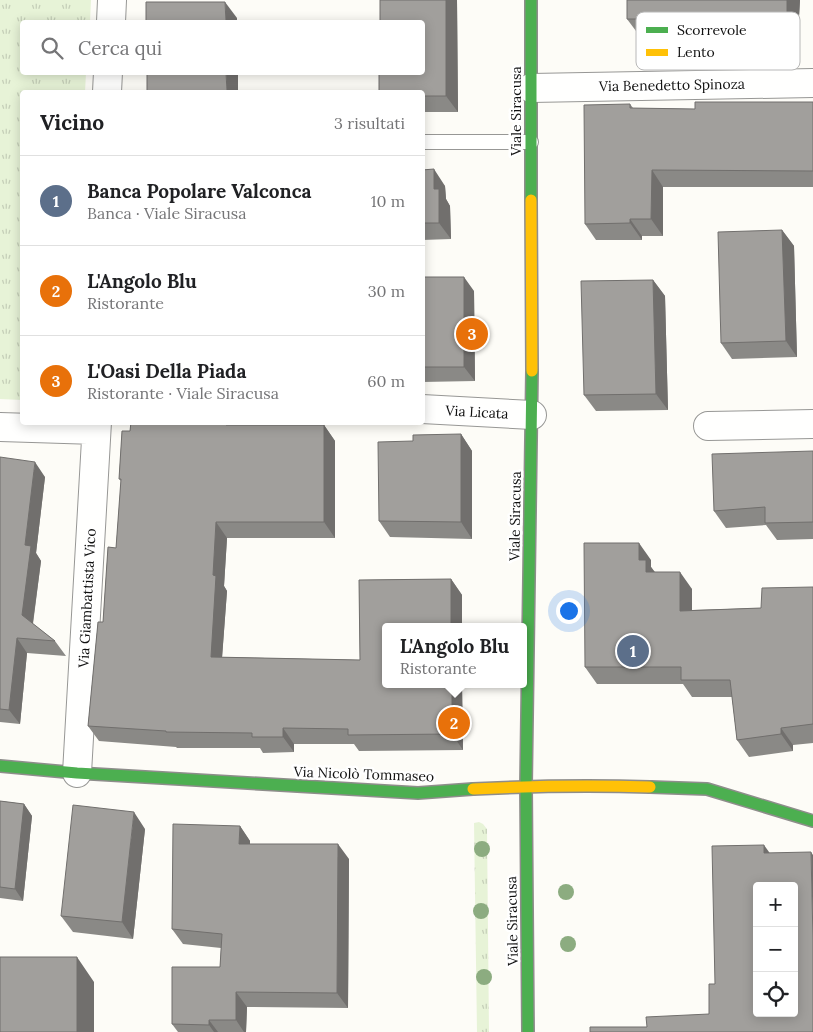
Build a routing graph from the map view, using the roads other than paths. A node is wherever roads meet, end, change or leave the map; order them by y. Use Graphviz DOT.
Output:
graph roads {
  1 [pos="112,0"];
  2 [pos="531,0"];
  3 [pos="111,20"];
  4 [pos="108,75"];
  5 [pos="813,83"];
  6 [pos="531,88"];
  7 [pos="107,90"];
  8 [pos="425,142"];
  9 [pos="531,142"];
  10 [pos="425,409"];
  11 [pos="532,415"];
  12 [pos="813,424"];
  13 [pos="96,426"];
  14 [pos="708,426"];
  15 [pos="0,427"];
  16 [pos="0,766"];
  17 [pos="77,773"];
  18 [pos="526,786"];
  19 [pos="813,821"];
  20 [pos="528,1032"];
  1 -- 3 [label="street"];
  2 -- 6 [label="street, Viale Siracusa"];
  4 -- 7 [label="street"];
  5 -- 6 [label="street, Via Benedetto Spinoza"];
  6 -- 9 [label="street, Viale Siracusa"];
  8 -- 9 [label="lane"];
  9 -- 11 [label="street, Viale Siracusa"];
  10 -- 11 [label="street, Via Licata"];
  11 -- 18 [label="street, Viale Siracusa"];
  12 -- 14 [label="street"];
  13 -- 15 [label="street"];
  13 -- 17 [label="street, Via Giambattista Vico"];
  16 -- 17 [label="street, Via Nicolò Tommaseo"];
  17 -- 18 [label="street, Via Nicolò Tommaseo"];
  18 -- 19 [label="street, Via Nicolò Tommaseo"];
  18 -- 20 [label="street, Viale Siracusa"];
}
